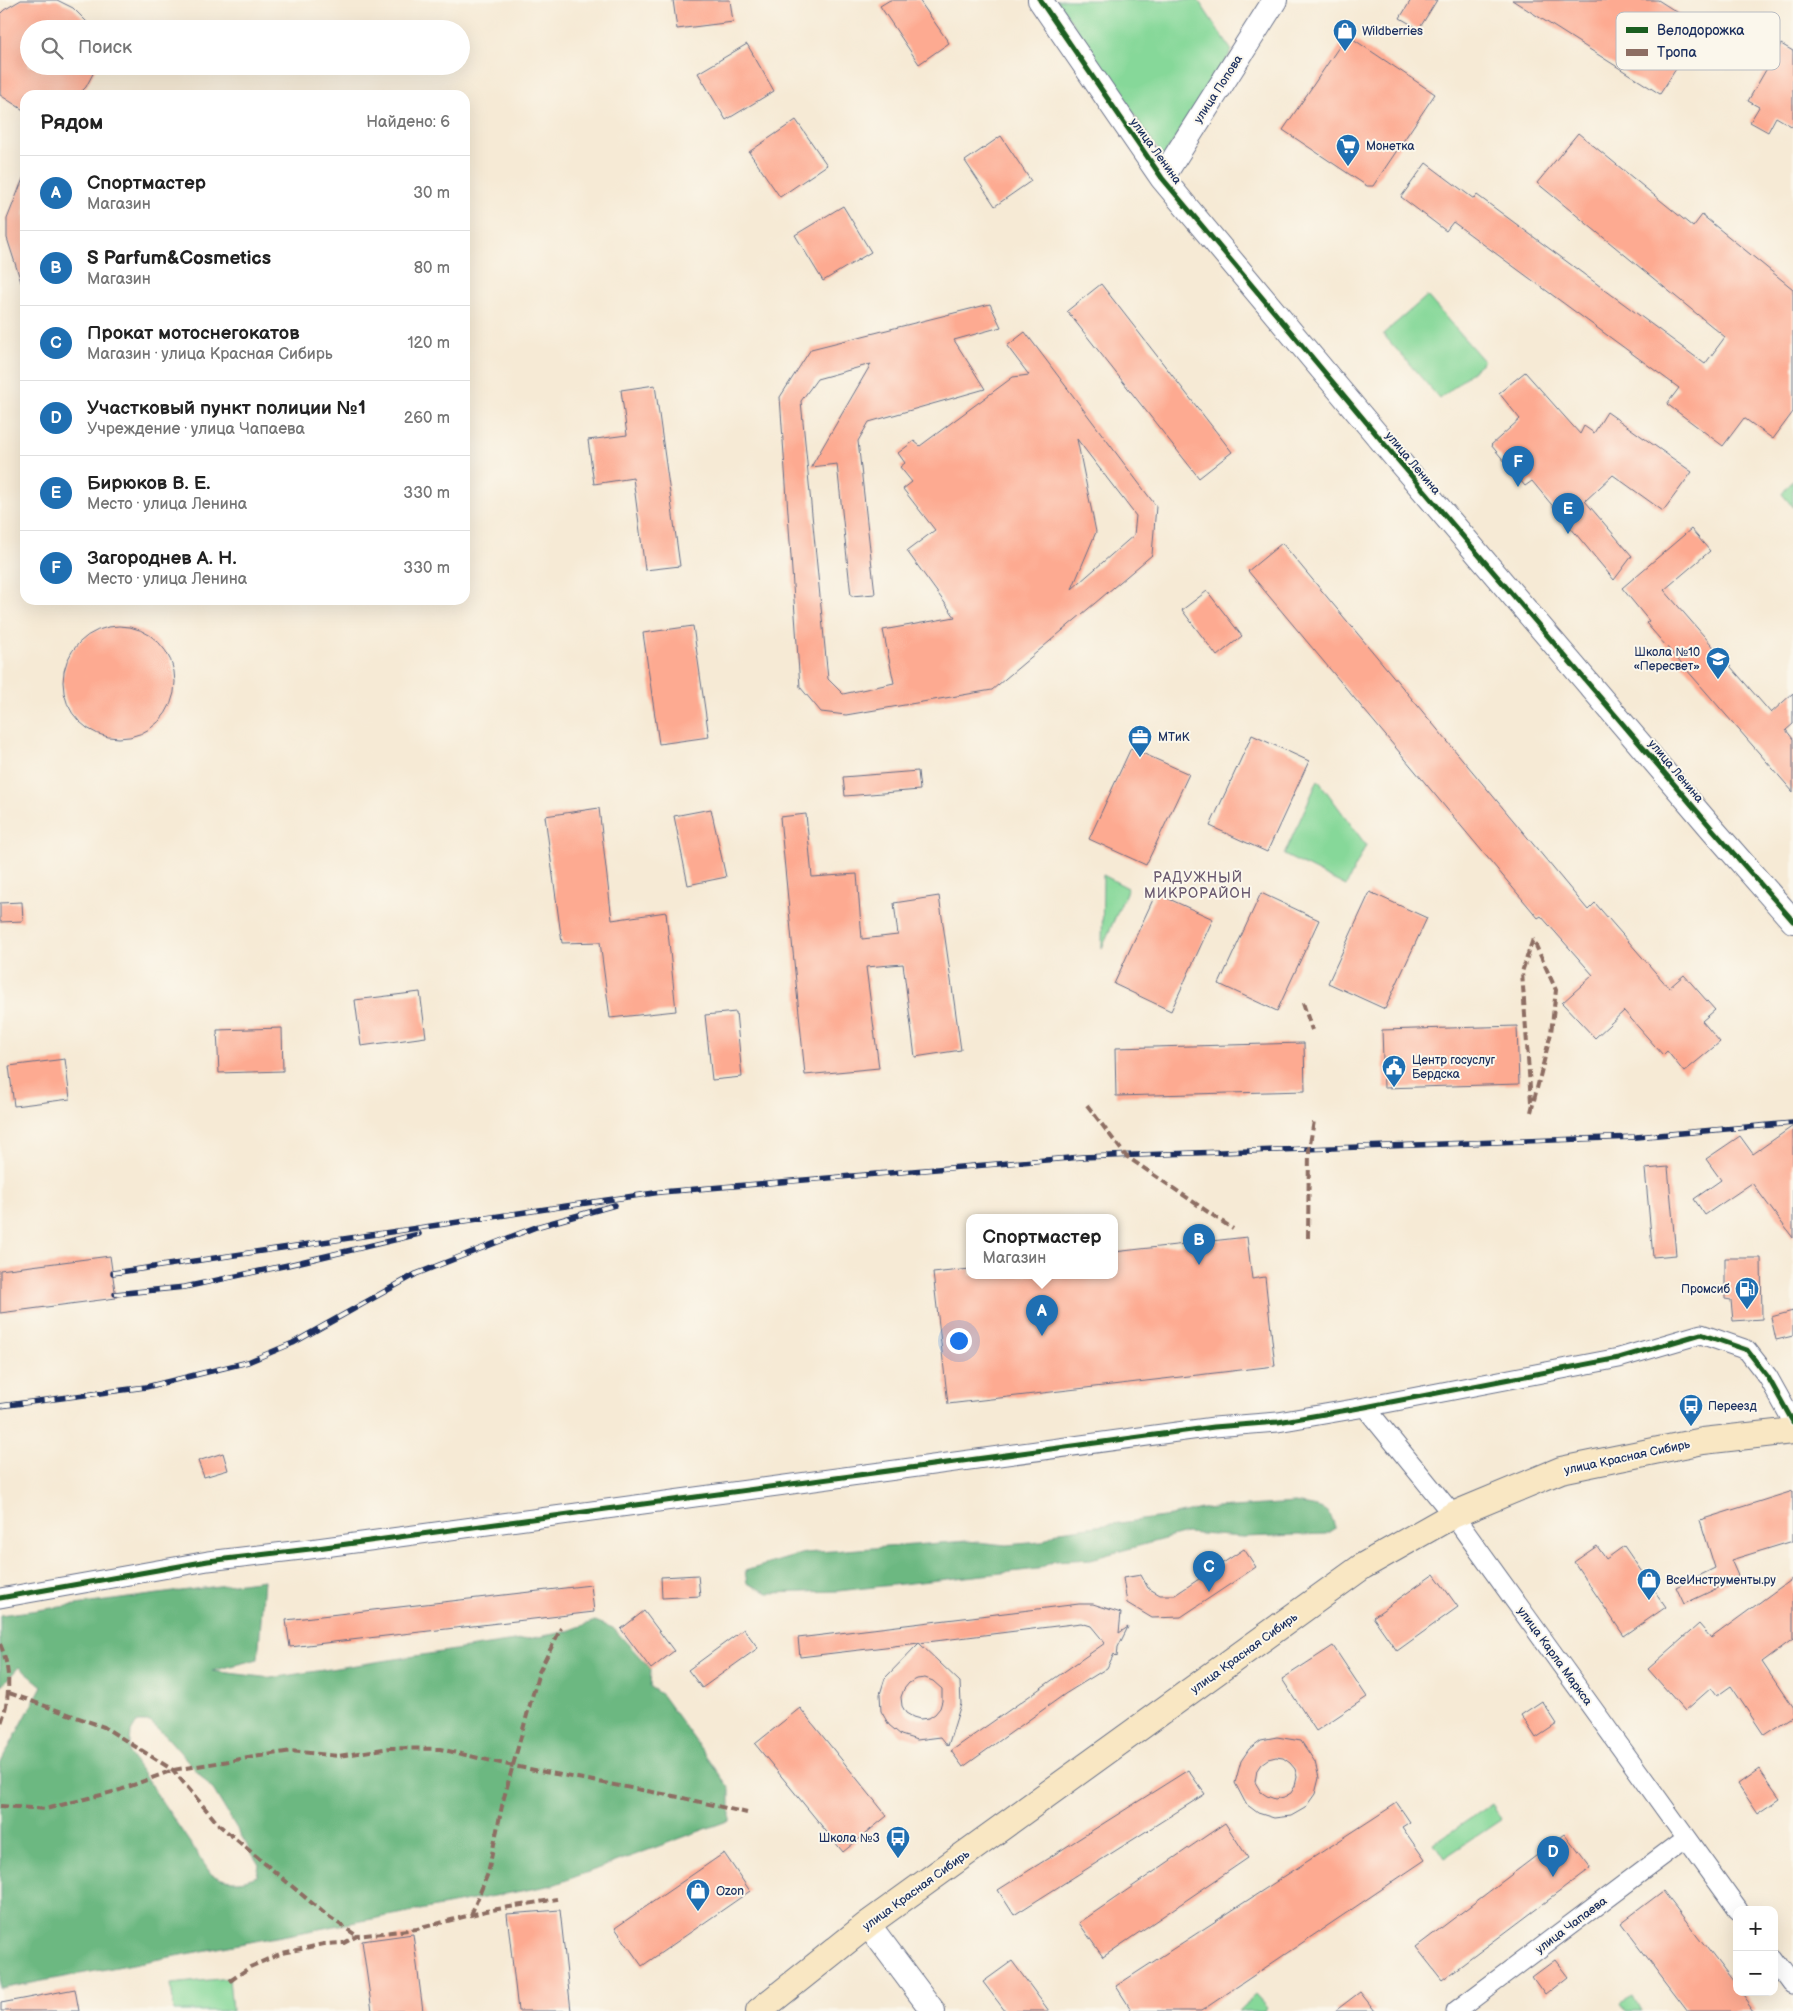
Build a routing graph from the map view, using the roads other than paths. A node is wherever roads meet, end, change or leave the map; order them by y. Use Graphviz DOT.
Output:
graph roads {
  1 [pos="1040,0"];
  2 [pos="1275,0"];
  3 [pos="1162,178"];
  4 [pos="1793,921"];
  5 [pos="1365,1407"];
  6 [pos="1793,1422"];
  7 [pos="1793,1431"];
  8 [pos="1453,1515"];
  9 [pos="0,1598"];
  10 [pos="1686,1838"];
  11 [pos="1735,1906"];
  12 [pos="868,1924"];
  13 [pos="1778,1964"];
  14 [pos="1793,1985"];
  15 [pos="759,2011"];
  16 [pos="933,2011"];
  17 [pos="1456,2011"];
  1 -- 3 [label="street, улица Ленина"];
  2 -- 3 [label="street, улица Попова"];
  3 -- 4 [label="street, улица Ленина"];
  5 -- 6 [label="street"];
  5 -- 8 [label="street, улица Карла Маркса"];
  5 -- 9 [label="street"];
  7 -- 8 [label="main road, улица Красная Сибирь"];
  8 -- 10 [label="street, улица Карла Маркса"];
  8 -- 12 [label="main road, улица Красная Сибирь"];
  10 -- 11 [label="street, улица Карла Маркса"];
  10 -- 17 [label="street, улица Чапаева"];
  12 -- 15 [label="main road, улица Красная Сибирь"];
  12 -- 16 [label="street"];
  13 -- 14 [label="street"];
}
